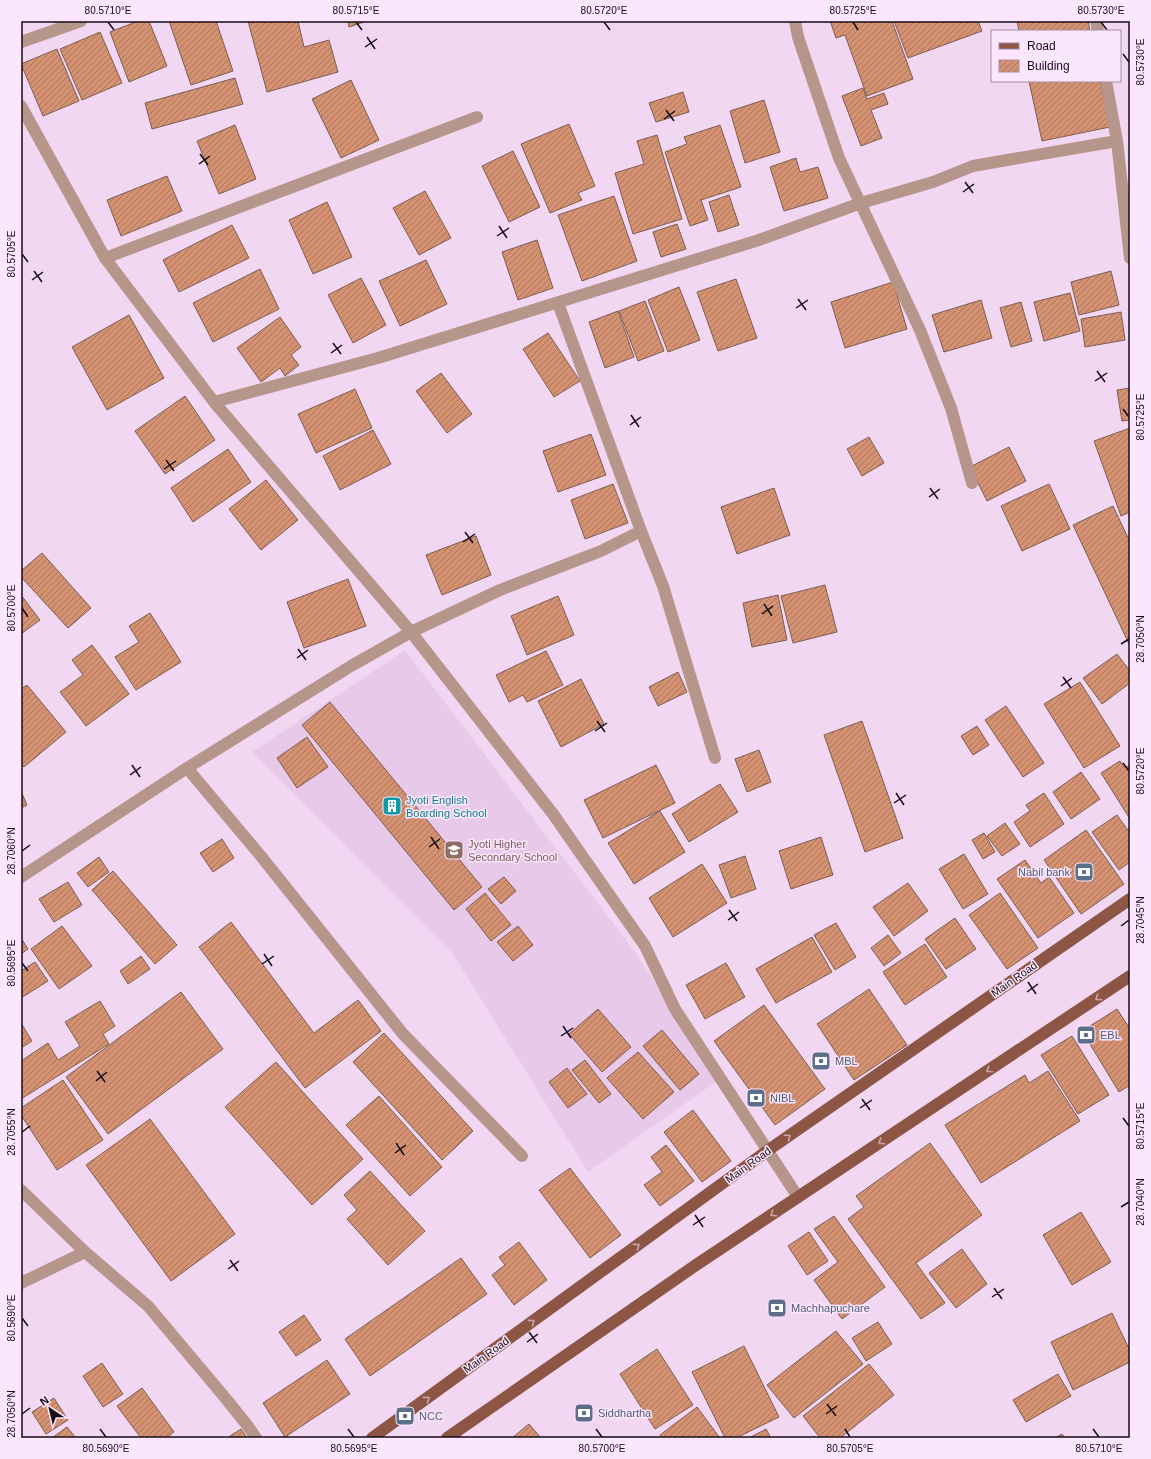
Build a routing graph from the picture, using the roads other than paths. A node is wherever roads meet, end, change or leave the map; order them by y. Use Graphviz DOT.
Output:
graph roads {
  1 [pos="81,21"];
  2 [pos="794,21"];
  3 [pos="21,42"];
  4 [pos="1106,82"];
  5 [pos="21,106"];
  6 [pos="477,117"];
  7 [pos="1117,141"];
  8 [pos="861,203"];
  9 [pos="105,258"];
  10 [pos="1130,258"];
  11 [pos="558,303"];
  12 [pos="214,402"];
  13 [pos="972,484"];
  14 [pos="641,530"];
  15 [pos="411,632"];
  16 [pos="715,758"];
  17 [pos="187,768"];
  18 [pos="21,877"];
  19 [pos="1130,899"];
  20 [pos="1130,976"];
  21 [pos="767,1151"];
  22 [pos="522,1156"];
  23 [pos="21,1190"];
  24 [pos="798,1197"];
  25 [pos="85,1252"];
  26 [pos="21,1283"];
  27 [pos="256,1438"];
  28 [pos="372,1438"];
  29 [pos="448,1438"];
  1 -- 3 [label="street"];
  2 -- 8 [label="street"];
  4 -- 7 [label="street"];
  5 -- 9 [label="street"];
  6 -- 9 [label="street"];
  7 -- 8 [label="street"];
  7 -- 10 [label="street"];
  8 -- 11 [label="street"];
  8 -- 13 [label="street"];
  9 -- 12 [label="street"];
  11 -- 12 [label="street"];
  11 -- 14 [label="street"];
  12 -- 15 [label="street"];
  14 -- 15 [label="street"];
  14 -- 16 [label="street"];
  15 -- 17 [label="street"];
  15 -- 21 [label="street"];
  17 -- 18 [label="street"];
  17 -- 22 [label="street"];
  21 -- 19 [label="main road, Main Road, one-way"];
  20 -- 24 [label="main road, one-way"];
  21 -- 24 [label="street"];
  28 -- 21 [label="main road, Main Road, one-way"];
  23 -- 25 [label="street"];
  24 -- 29 [label="main road, one-way"];
  25 -- 26 [label="street"];
  25 -- 27 [label="street"];
}
